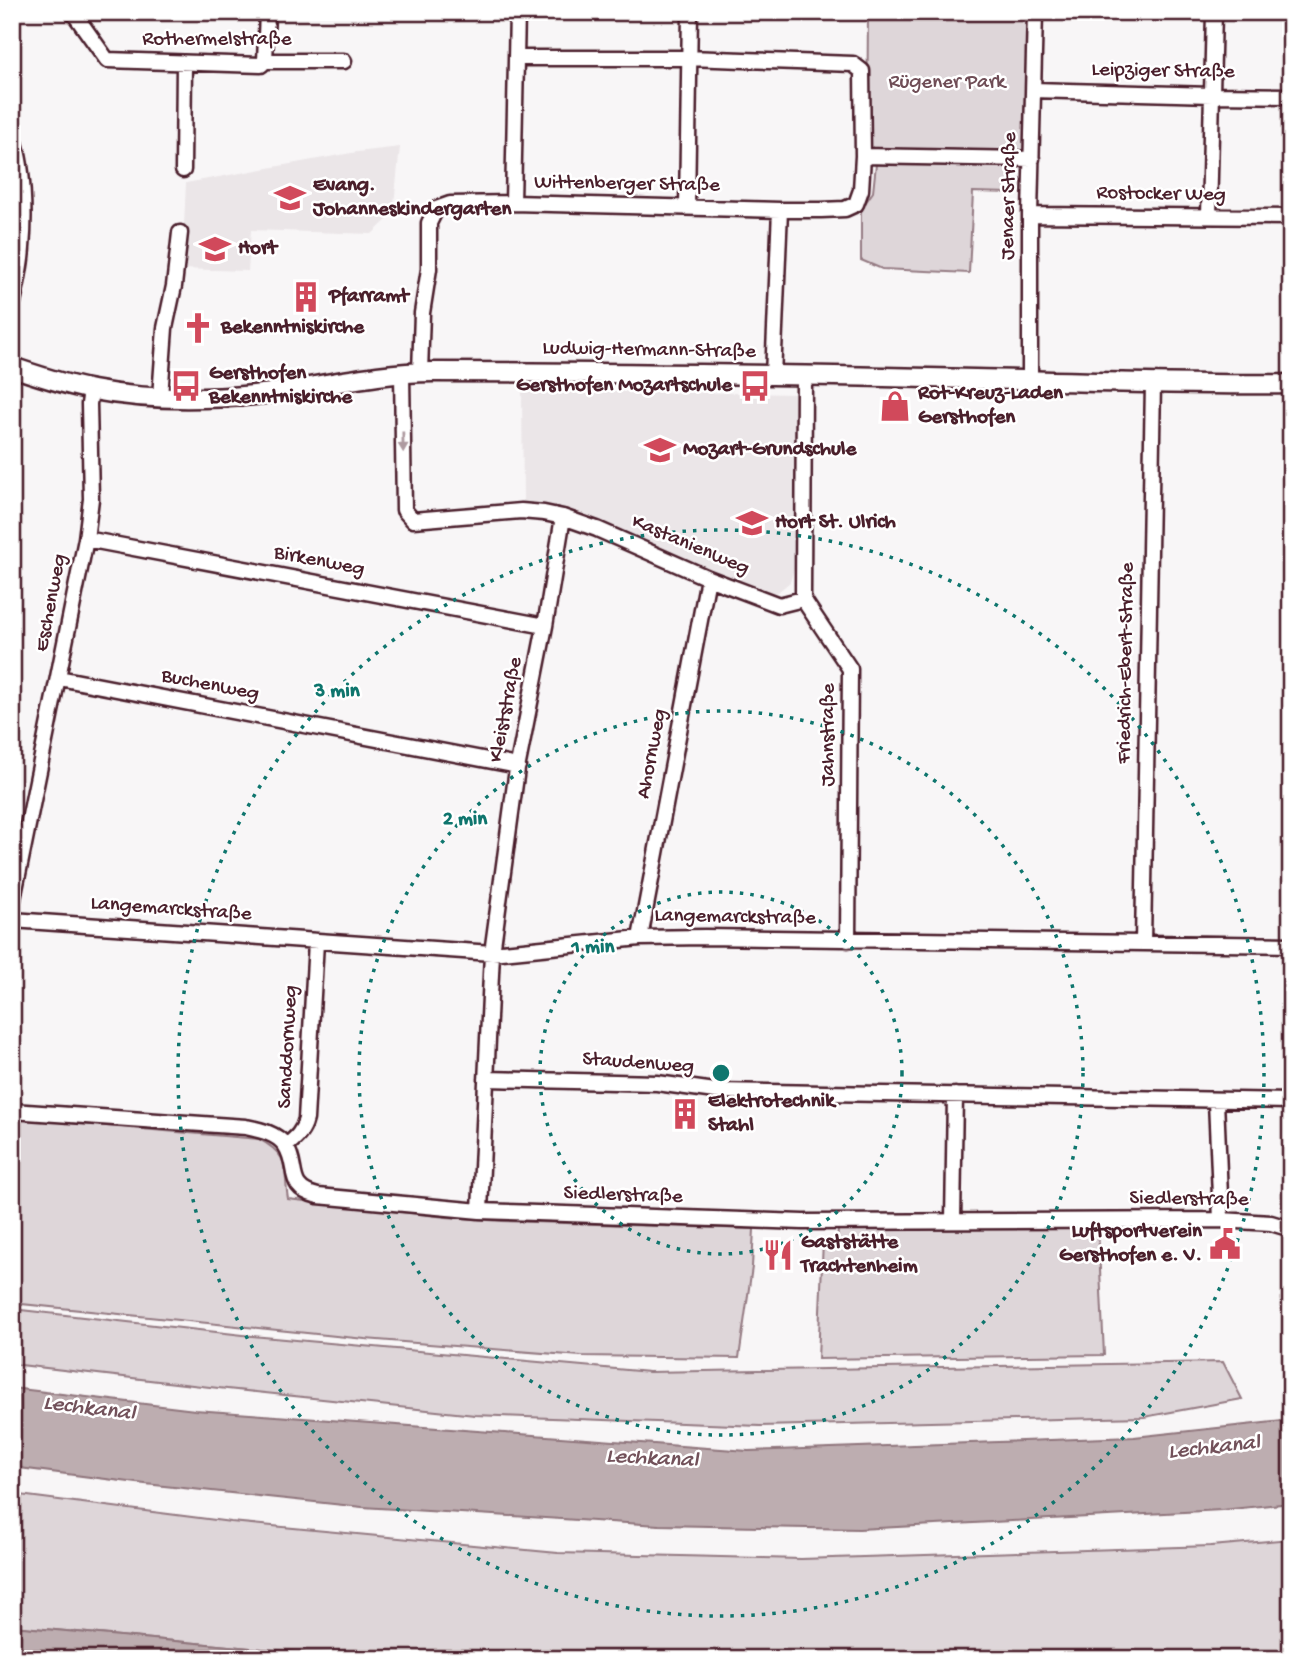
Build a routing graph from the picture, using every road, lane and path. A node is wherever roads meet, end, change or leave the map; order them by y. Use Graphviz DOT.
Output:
graph roads {
  1 [pos="74,12"];
  2 [pos="267,12"];
  3 [pos="517,12"];
  4 [pos="690,12"];
  5 [pos="1035,12"];
  6 [pos="1214,12"];
  7 [pos="516,58"];
  8 [pos="688,58"];
  9 [pos="265,61"];
  10 [pos="344,61"];
  11 [pos="184,63"];
  12 [pos="1033,90"];
  13 [pos="1212,95"];
  14 [pos="1291,96"];
  15 [pos="12,134"];
  16 [pos="863,156"];
  17 [pos="1031,159"];
  18 [pos="183,170"];
  19 [pos="513,203"];
  20 [pos="687,208"];
  21 [pos="780,210"];
  22 [pos="1030,215"];
  23 [pos="1209,216"];
  24 [pos="1291,217"];
  25 [pos="180,233"];
  26 [pos="12,307"];
  27 [pos="12,367"];
  28 [pos="411,373"];
  29 [pos="774,376"];
  30 [pos="804,376"];
  31 [pos="1030,381"];
  32 [pos="1153,383"];
  33 [pos="1291,384"];
  34 [pos="91,390"];
  35 [pos="160,397"];
  36 [pos="563,517"];
  37 [pos="86,539"];
  38 [pos="708,578"];
  39 [pos="803,599"];
  40 [pos="545,626"];
  41 [pos="59,678"];
  42 [pos="518,766"];
  43 [pos="12,904"];
  44 [pos="12,920"];
  45 [pos="640,938"];
  46 [pos="848,940"];
  47 [pos="316,942"];
  48 [pos="1143,943"];
  49 [pos="1291,945"];
  50 [pos="492,953"];
  51 [pos="486,1079"];
  52 [pos="955,1095"];
  53 [pos="1216,1101"];
  54 [pos="1291,1101"];
  55 [pos="12,1111"];
  56 [pos="286,1146"];
  57 [pos="480,1211"];
  58 [pos="1291,1216"];
  59 [pos="1221,1220"];
  60 [pos="953,1221"];
  61 [pos="1271,1223"];
  62 [pos="1291,1229"];
  1 -- 11 [label="street, Rothermelstraße"];
  2 -- 9 [label="street"];
  3 -- 7 [label="street"];
  4 -- 8 [label="street"];
  5 -- 12 [label="street, Jenaer Straße"];
  6 -- 13 [label="street"];
  7 -- 8 [label="street"];
  7 -- 19 [label="street"];
  8 -- 16 [label="street"];
  8 -- 20 [label="street"];
  9 -- 10 [label="street, Rothermelstraße"];
  9 -- 11 [label="street, Rothermelstraße"];
  11 -- 18 [label="street"];
  12 -- 13 [label="street, Leipziger Straße"];
  12 -- 17 [label="street, Jenaer Straße"];
  13 -- 14 [label="street, Leipziger Straße"];
  13 -- 23 [label="street"];
  15 -- 26 [label="street"];
  16 -- 17 [label="street"];
  16 -- 21 [label="street, Wittenberger Straße"];
  17 -- 22 [label="street, Jenaer Straße"];
  19 -- 20 [label="street, Wittenberger Straße"];
  19 -- 28 [label="street, Wittenberger Straße"];
  20 -- 21 [label="street, Wittenberger Straße"];
  21 -- 29 [label="street"];
  22 -- 23 [label="street, Rostocker Weg"];
  22 -- 31 [label="street, Jenaer Straße"];
  23 -- 24 [label="street, Rostocker Weg"];
  25 -- 35 [label="street"];
  27 -- 34 [label="street, Ludwig-Hermann-Straße"];
  28 -- 29 [label="street, Ludwig-Hermann-Straße"];
  28 -- 35 [label="street, Ludwig-Hermann-Straße"];
  28 -- 36 [label="street, one-way"];
  29 -- 30 [label="street, Ludwig-Hermann-Straße"];
  30 -- 31 [label="street, Ludwig-Hermann-Straße"];
  30 -- 39 [label="street"];
  31 -- 32 [label="street, Ludwig-Hermann-Straße"];
  32 -- 33 [label="street, Ludwig-Hermann-Straße"];
  32 -- 48 [label="street, Friedrich-Ebert-Straße"];
  34 -- 35 [label="street, Ludwig-Hermann-Straße"];
  34 -- 37 [label="street, Eschenweg"];
  36 -- 38 [label="street, Kastanienweg"];
  36 -- 40 [label="street, Kleiststraße"];
  37 -- 40 [label="street, Birkenweg"];
  37 -- 41 [label="street, Eschenweg"];
  38 -- 39 [label="street, Kastanienweg"];
  38 -- 45 [label="street, Ahornweg"];
  39 -- 46 [label="street, Jahnstraße"];
  40 -- 42 [label="street, Kleiststraße"];
  41 -- 42 [label="street, Buchenweg"];
  41 -- 43 [label="street, Eschenweg"];
  42 -- 50 [label="street, Kleiststraße"];
  44 -- 47 [label="street, Langemarckstraße"];
  45 -- 46 [label="street, Langemarckstraße"];
  45 -- 50 [label="street, Langemarckstraße"];
  46 -- 48 [label="street, Langemarckstraße"];
  47 -- 50 [label="street, Langemarckstraße"];
  47 -- 56 [label="street, Sanddornweg"];
  48 -- 49 [label="street, Langemarckstraße"];
  50 -- 51 [label="street, Kleiststraße"];
  51 -- 52 [label="street, Staudenweg"];
  51 -- 57 [label="street, Kleiststraße"];
  52 -- 53 [label="street, Staudenweg"];
  52 -- 60 [label="street"];
  53 -- 54 [label="street, Staudenweg"];
  53 -- 59 [label="street"];
  55 -- 56 [label="street"];
  56 -- 57 [label="street, Siedlerstraße"];
  57 -- 60 [label="street, Siedlerstraße"];
  58 -- 61 [label="street, Siedlerstraße"];
  59 -- 60 [label="street, Siedlerstraße"];
  59 -- 61 [label="street, Siedlerstraße"];
  61 -- 62 [label="street, Siedlerstraße"];
}
